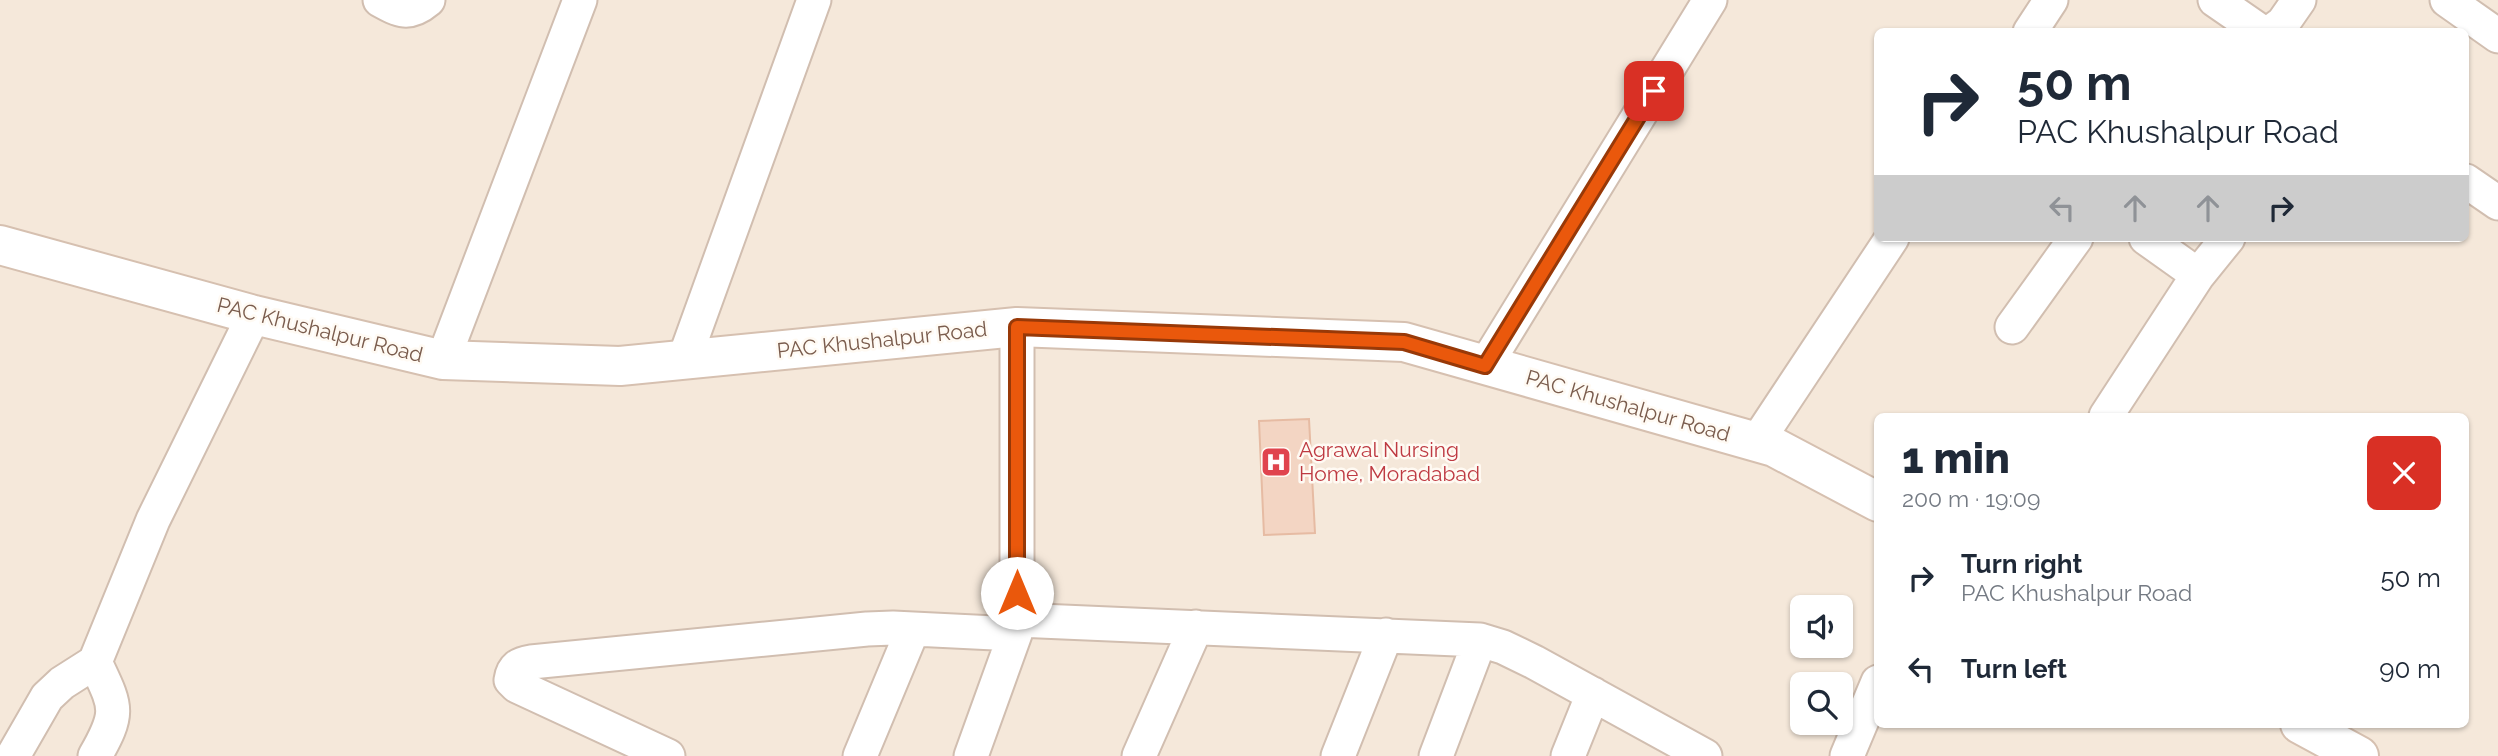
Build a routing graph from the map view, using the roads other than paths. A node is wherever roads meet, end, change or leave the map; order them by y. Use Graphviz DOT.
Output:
graph roads {
  1 [pos="380,0"];
  2 [pos="428,0"];
  3 [pos="580,0"];
  4 [pos="814,0"];
  5 [pos="1710,0"];
  6 [pos="2051,0"];
  7 [pos="2215,0"];
  8 [pos="2299,0"];
  9 [pos="2447,0"];
  10 [pos="2033,28"];
  11 [pos="2255,28"];
  12 [pos="2276,28"];
  13 [pos="2498,36"];
  14 [pos="2469,183"];
  15 [pos="2498,203"];
  16 [pos="1889,242"];
  17 [pos="2073,242"];
  18 [pos="2152,242"];
  19 [pos="2225,242"];
  20 [pos="0,245"];
  21 [pos="2198,275"];
  22 [pos="254,315"];
  23 [pos="1017,327"];
  24 [pos="2012,327"];
  25 [pos="443,360"];
  26 [pos="684,360"];
  27 [pos="1485,366"];
  28 [pos="2108,413"];
  29 [pos="1756,443"];
  30 [pos="1874,500"];
  31 [pos="1016,627"];
  32 [pos="1196,627"];
  33 [pos="913,629"];
  34 [pos="1386,635"];
  35 [pos="1480,640"];
  36 [pos="95,662"];
  37 [pos="1874,692"];
  38 [pos="1593,694"];
  39 [pos="2307,728"];
  40 [pos="1697,754"];
  41 [pos="13,756"];
  42 [pos="95,756"];
  43 [pos="668,756"];
  44 [pos="860,756"];
  45 [pos="971,756"];
  46 [pos="1139,756"];
  47 [pos="1338,756"];
  48 [pos="1436,756"];
  49 [pos="1568,756"];
  50 [pos="1847,756"];
  51 [pos="2359,756"];
  1 -- 2 [label="street"];
  3 -- 25 [label="street"];
  4 -- 26 [label="street"];
  5 -- 27 [label="street"];
  6 -- 10 [label="street"];
  7 -- 11 [label="street"];
  8 -- 12 [label="street"];
  9 -- 13 [label="street"];
  14 -- 15 [label="street"];
  16 -- 29 [label="street"];
  17 -- 24 [label="street"];
  18 -- 21 [label="street"];
  19 -- 21 [label="street"];
  20 -- 22 [label="main road, PAC Khushalpur Road"];
  21 -- 28 [label="street"];
  22 -- 25 [label="main road, PAC Khushalpur Road"];
  22 -- 36 [label="street"];
  23 -- 26 [label="main road, PAC Khushalpur Road"];
  23 -- 27 [label="main road, PAC Khushalpur Road"];
  23 -- 31 [label="street"];
  25 -- 26 [label="main road, PAC Khushalpur Road"];
  27 -- 29 [label="main road, PAC Khushalpur Road"];
  29 -- 30 [label="main road, PAC Khushalpur Road"];
  31 -- 32 [label="street"];
  31 -- 33 [label="street"];
  31 -- 45 [label="street"];
  32 -- 34 [label="street"];
  32 -- 46 [label="street"];
  33 -- 43 [label="street"];
  33 -- 44 [label="street"];
  34 -- 35 [label="street"];
  34 -- 47 [label="street"];
  35 -- 38 [label="street"];
  35 -- 48 [label="street"];
  36 -- 41 [label="street"];
  36 -- 42 [label="street"];
  37 -- 50 [label="street"];
  38 -- 40 [label="street"];
  38 -- 49 [label="street"];
  39 -- 51 [label="main road"];
}
